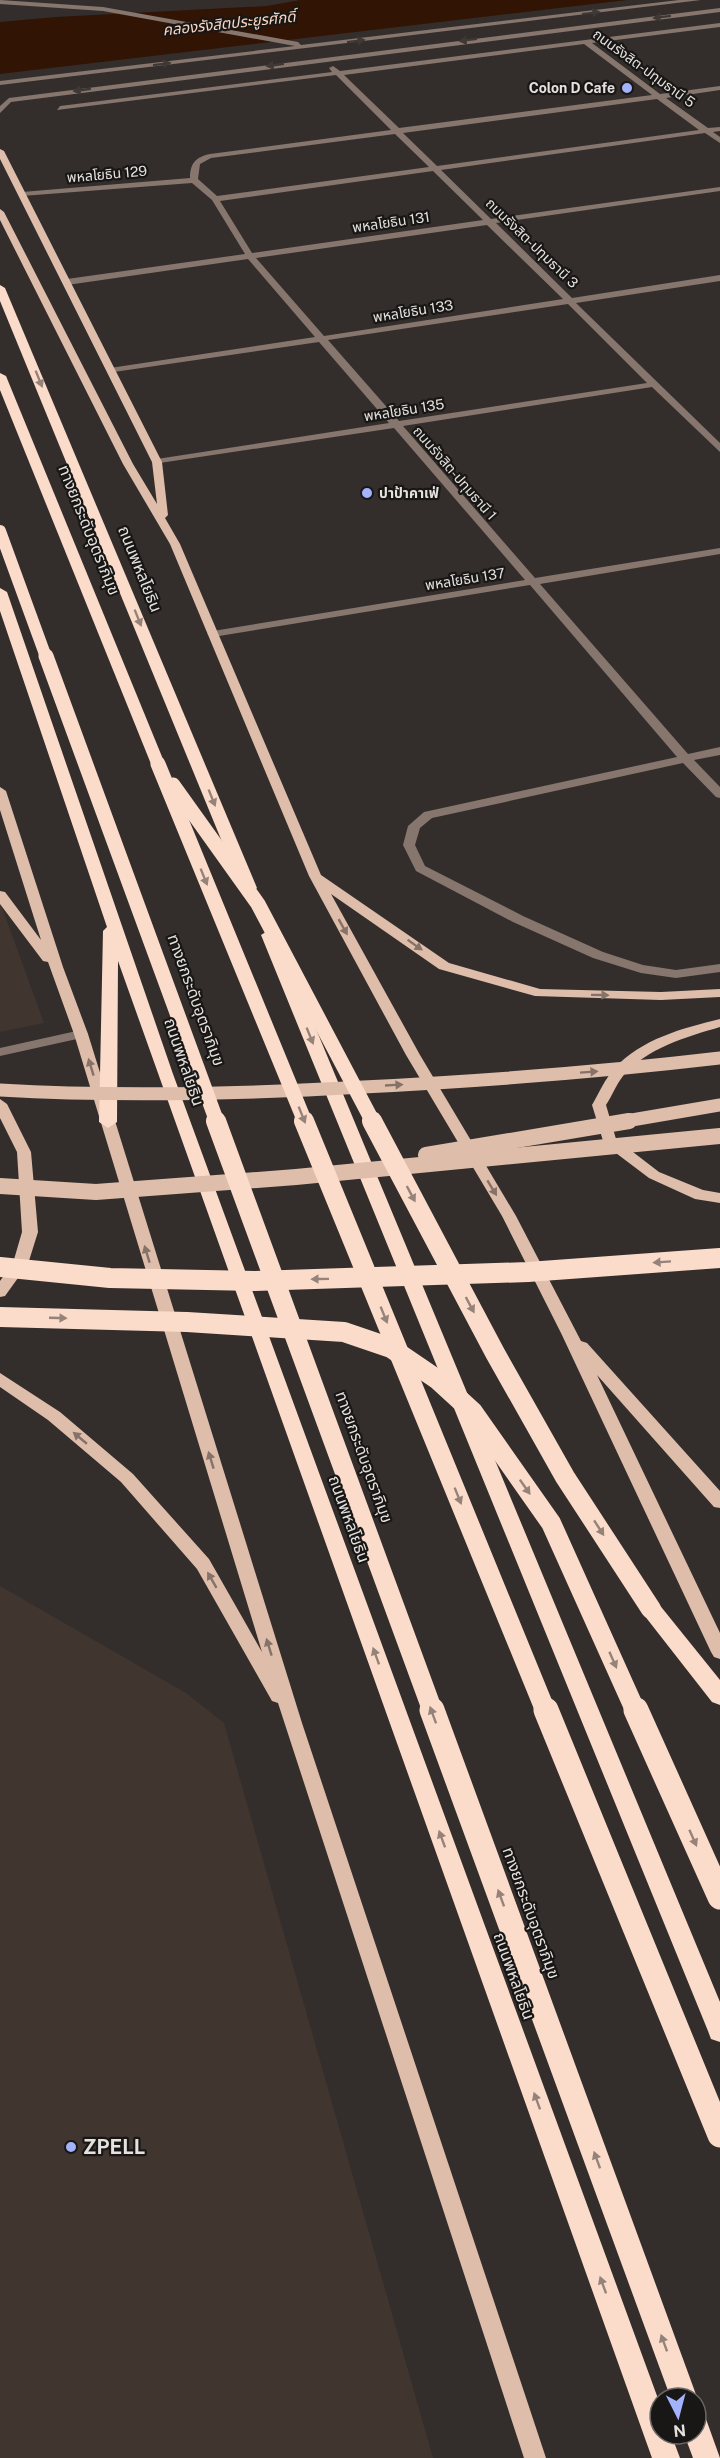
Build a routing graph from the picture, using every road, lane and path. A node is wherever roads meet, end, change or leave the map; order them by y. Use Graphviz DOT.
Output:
graph roads {
  1 [pos="42,0"];
  2 [pos="698,0"];
  3 [pos="0,2"];
  4 [pos="30,3"];
  5 [pos="720,10"];
  6 [pos="552,18"];
  7 [pos="720,25"];
  8 [pos="567,28"];
  9 [pos="587,43"];
  10 [pos="310,46"];
  11 [pos="323,58"];
  12 [pos="337,72"];
  13 [pos="0,83"];
  14 [pos="720,88"];
  15 [pos="0,93"];
  16 [pos="658,96"];
  17 [pos="9,100"];
  18 [pos="60,108"];
  19 [pos="0,111"];
  20 [pos="720,129"];
  21 [pos="399,131"];
  22 [pos="713,133"];
  23 [pos="720,141"];
  24 [pos="0,151"];
  25 [pos="438,170"];
  26 [pos="194,180"];
  27 [pos="720,189"];
  28 [pos="22,194"];
  29 [pos="215,199"];
  30 [pos="0,212"];
  31 [pos="490,222"];
  32 [pos="250,256"];
  33 [pos="720,278"];
  34 [pos="67,282"];
  35 [pos="0,288"];
  36 [pos="571,301"];
  37 [pos="322,339"];
  38 [pos="110,371"];
  39 [pos="0,376"];
  40 [pos="656,384"];
  41 [pos="396,425"];
  42 [pos="720,449"];
  43 [pos="157,462"];
  44 [pos="164,521"];
  45 [pos="0,531"];
  46 [pos="720,551"];
  47 [pos="533,583"];
  48 [pos="0,592"];
  49 [pos="213,634"];
  50 [pos="720,751"];
  51 [pos="685,758"];
  52 [pos="158,764"];
  53 [pos="0,791"];
  54 [pos="720,794"];
  55 [pos="315,876"];
  56 [pos="0,895"];
  57 [pos="111,917"];
  58 [pos="56,967"];
  59 [pos="720,968"];
  60 [pos="720,993"];
  61 [pos="720,1023"];
  62 [pos="81,1034"];
  63 [pos="0,1052"];
  64 [pos="720,1058"];
  65 [pos="0,1090"];
  66 [pos="0,1104"];
  67 [pos="720,1106"];
  68 [pos="108,1122"];
  69 [pos="720,1136"];
  70 [pos="296,1177"];
  71 [pos="237,1181"];
  72 [pos="0,1186"];
  73 [pos="720,1197"];
  74 [pos="720,1258"];
  75 [pos="0,1267"];
  76 [pos="0,1292"];
  77 [pos="0,1317"];
  78 [pos="569,1333"];
  79 [pos="0,1379"];
  80 [pos="720,1502"];
  81 [pos="720,1652"];
  82 [pos="720,1696"];
  83 [pos="293,1722"];
  84 [pos="720,1896"];
  85 [pos="720,2031"];
  86 [pos="720,2135"];
  87 [pos="680,2386"];
  88 [pos="535,2458"];
  89 [pos="666,2458"];
  1 -- 4 [label="street"];
  6 -- 2 [label="street, one-way"];
  3 -- 4 [label="street"];
  4 -- 10 [label="street"];
  5 -- 8 [label="street, one-way"];
  6 -- 8 [label="street, ถนนรังสิต-ปทุมธานี 5"];
  10 -- 6 [label="street, one-way"];
  7 -- 9 [label="street"];
  8 -- 9 [label="street, ถนนรังสิต-ปทุมธานี 5"];
  8 -- 11 [label="street, one-way"];
  9 -- 12 [label="street"];
  9 -- 16 [label="street, ถนนรังสิต-ปทุมธานี 5"];
  13 -- 10 [label="street, one-way"];
  11 -- 12 [label="street, ถนนรังสิต-ปทุมธานี 3"];
  11 -- 17 [label="street, one-way"];
  12 -- 18 [label="street"];
  12 -- 21 [label="street, ถนนรังสิต-ปทุมธานี 3"];
  14 -- 16 [label="street"];
  15 -- 17 [label="street"];
  16 -- 21 [label="street"];
  16 -- 22 [label="street, ถนนรังสิต-ปทุมธานี 5"];
  17 -- 19 [label="street"];
  20 -- 22 [label="street"];
  21 -- 25 [label="street, ถนนรังสิต-ปทุมธานี 3"];
  21 -- 26 [label="street"];
  22 -- 23 [label="street, ถนนรังสิต-ปทุมธานี 5"];
  22 -- 25 [label="street"];
  24 -- 28 [label="main road"];
  25 -- 29 [label="street"];
  25 -- 31 [label="street, ถนนรังสิต-ปทุมธานี 3"];
  26 -- 28 [label="street, พหลโยธิน 129"];
  26 -- 29 [label="street, ถนนรังสิต-ปทุมธานี 1"];
  27 -- 31 [label="street, พหลโยธิน 131"];
  28 -- 34 [label="main road"];
  29 -- 32 [label="street, ถนนรังสิต-ปทุมธานี 1"];
  30 -- 44 [label="main road"];
  31 -- 32 [label="street, พหลโยธิน 131"];
  31 -- 36 [label="street, ถนนรังสิต-ปทุมธานี 3"];
  32 -- 34 [label="street, พหลโยธิน 131"];
  32 -- 37 [label="street, ถนนรังสิต-ปทุมธานี 1"];
  33 -- 36 [label="street, พหลโยธิน 133"];
  34 -- 38 [label="main road"];
  35 -- 85 [label="highway, ถนนพหลโยธิน, one-way"];
  36 -- 37 [label="street, พหลโยธิน 133"];
  36 -- 40 [label="street, ถนนรังสิต-ปทุมธานี 3"];
  37 -- 38 [label="street, พหลโยธิน 133"];
  37 -- 41 [label="street, ถนนรังสิต-ปทุมธานี 1"];
  38 -- 43 [label="main road"];
  39 -- 52 [label="highway, ทางยกระดับอุตราภิมุข"];
  40 -- 41 [label="street, พหลโยธิน 135"];
  40 -- 42 [label="street, ถนนรังสิต-ปทุมธานี 3"];
  41 -- 43 [label="street, พหลโยธิน 135"];
  41 -- 47 [label="street, ถนนรังสิต-ปทุมธานี 1"];
  43 -- 44 [label="main road"];
  44 -- 49 [label="main road"];
  45 -- 71 [label="highway, ทางยกระดับอุตราภิมุข, bridge"];
  46 -- 47 [label="street, พหลโยธิน 137"];
  47 -- 49 [label="street, พหลโยธิน 137"];
  47 -- 51 [label="street, ถนนรังสิต-ปทุมธานี 1"];
  48 -- 57 [label="highway, ถนนพหลโยธิน"];
  49 -- 55 [label="main road"];
  50 -- 51 [label="street"];
  51 -- 54 [label="street, ถนนรังสิต-ปทุมธานี 1"];
  51 -- 59 [label="street"];
  52 -- 82 [label="highway, one-way, bridge"];
  52 -- 86 [label="highway, ทางยกระดับอุตราภิมุข, one-way, bridge"];
  53 -- 58 [label="main road"];
  55 -- 60 [label="main road, one-way"];
  55 -- 78 [label="main road, one-way"];
  56 -- 58 [label="main road"];
  57 -- 68 [label="highway"];
  89 -- 57 [label="highway, ถนนพหลโยธิน, one-way"];
  58 -- 62 [label="main road"];
  61 -- 73 [label="main road"];
  62 -- 63 [label="street"];
  68 -- 62 [label="main road, one-way"];
  65 -- 64 [label="main road, one-way, bridge"];
  66 -- 76 [label="main road"];
  67 -- 70 [label="main road, bridge"];
  83 -- 68 [label="main road, one-way"];
  69 -- 70 [label="main road, bridge"];
  70 -- 71 [label="main road, bridge"];
  71 -- 72 [label="main road, bridge"];
  87 -- 71 [label="highway, ทางยกระดับอุตราภิมุข, one-way, bridge"];
  74 -- 75 [label="highway, one-way, bridge"];
  77 -- 84 [label="highway, one-way, bridge"];
  78 -- 80 [label="main road"];
  78 -- 81 [label="main road"];
  83 -- 79 [label="main road, one-way"];
  83 -- 88 [label="main road"];
}
